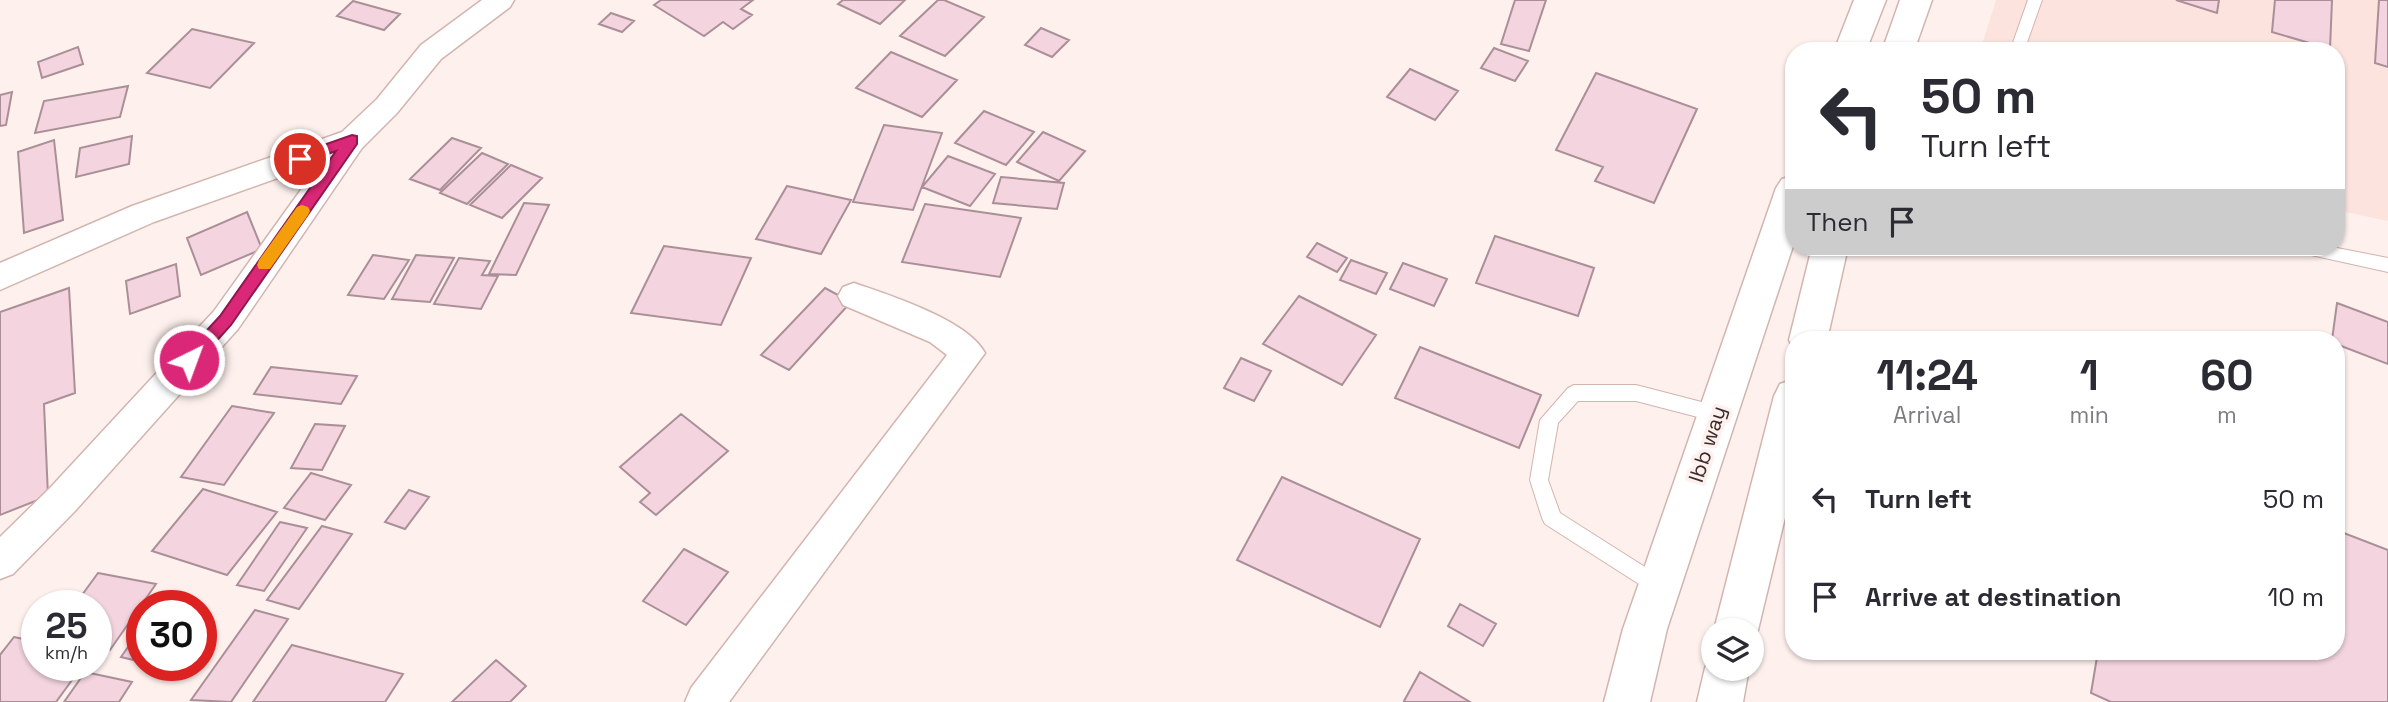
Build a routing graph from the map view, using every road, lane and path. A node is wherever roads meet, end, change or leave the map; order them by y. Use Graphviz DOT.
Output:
graph roads {
  1 [pos="500,0"];
  2 [pos="1870,0"];
  3 [pos="1916,0"];
  4 [pos="2035,0"];
  5 [pos="1854,42"];
  6 [pos="1901,42"];
  7 [pos="2020,42"];
  8 [pos="352,140"];
  9 [pos="1785,214"];
  10 [pos="1828,256"];
  11 [pos="2345,256"];
  12 [pos="2388,265"];
  13 [pos="0,276"];
  14 [pos="854,296"];
  15 [pos="1810,331"];
  16 [pos="1717,414"];
  17 [pos="1785,432"];
  18 [pos="0,562"];
  19 [pos="1660,587"];
  20 [pos="1739,618"];
  21 [pos="1724,681"];
  22 [pos="705,702"];
  23 [pos="1627,702"];
  24 [pos="1720,702"];
  1 -- 8 [label="street"];
  2 -- 5 [label="highway"];
  3 -- 6 [label="highway"];
  4 -- 7 [label="lane"];
  8 -- 13 [label="street"];
  8 -- 18 [label="street"];
  9 -- 16 [label="highway, Ibb way"];
  10 -- 15 [label="highway"];
  11 -- 12 [label="lane"];
  14 -- 22 [label="street"];
  16 -- 19 [label="highway, Ibb way"];
  16 -- 19 [label="lane"];
  17 -- 20 [label="highway"];
  19 -- 23 [label="highway, Ibb way"];
  21 -- 24 [label="highway"];
}
